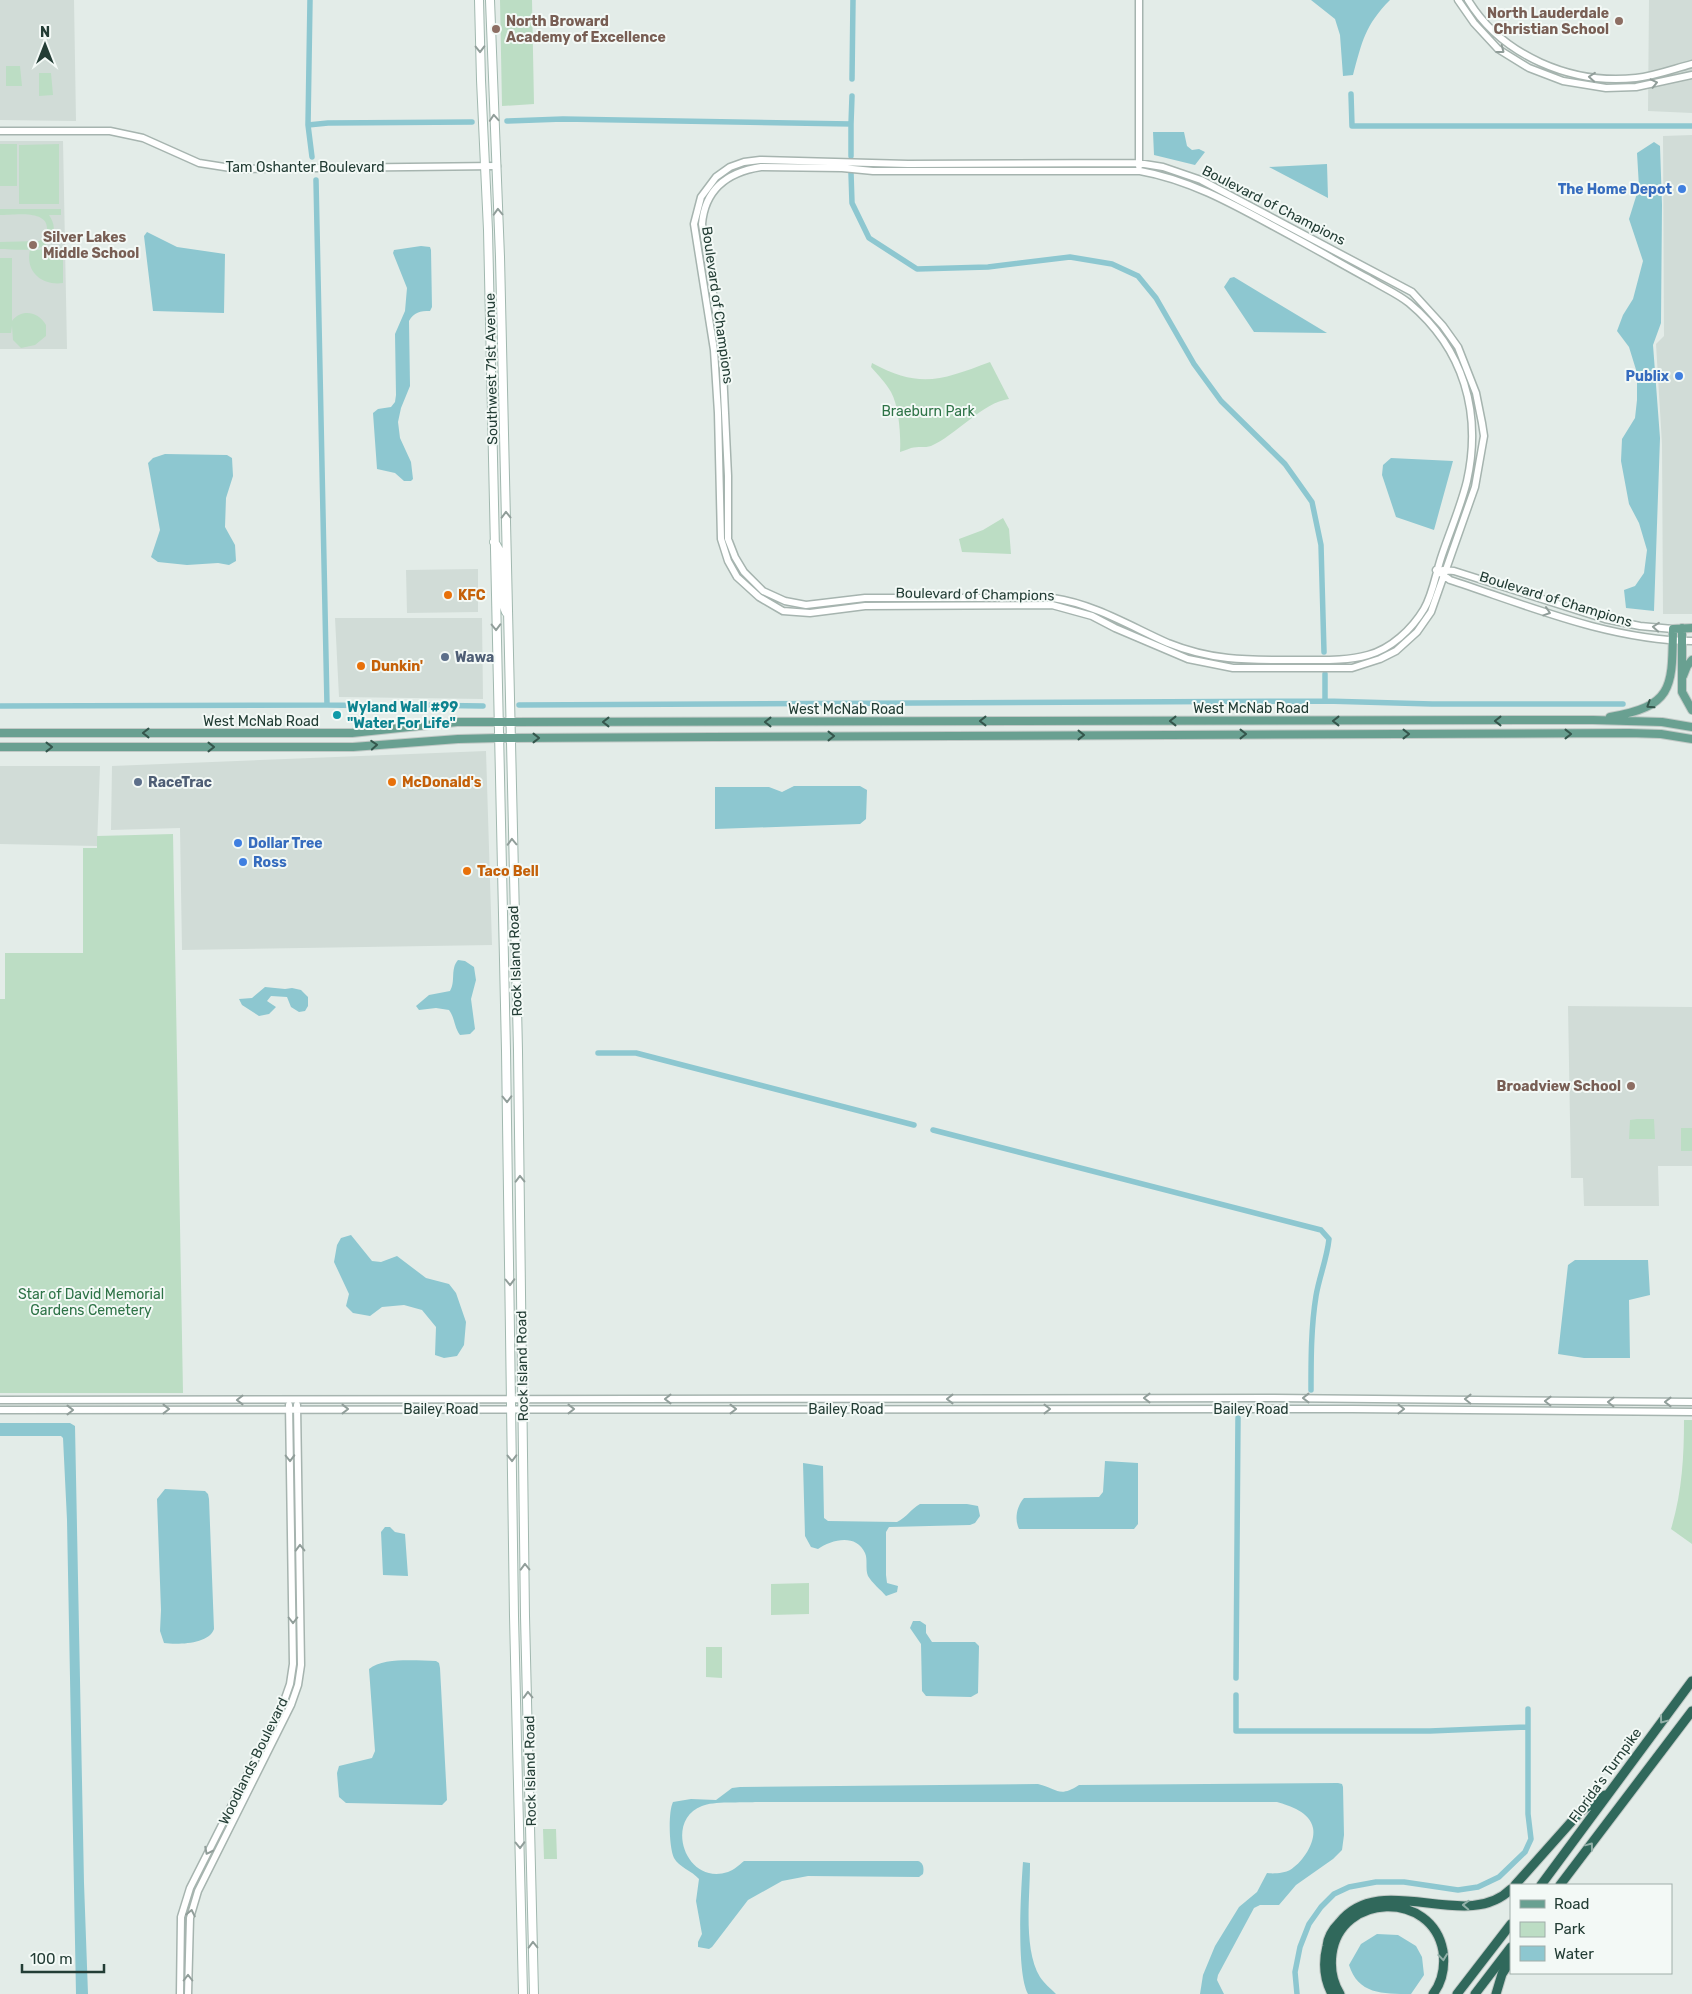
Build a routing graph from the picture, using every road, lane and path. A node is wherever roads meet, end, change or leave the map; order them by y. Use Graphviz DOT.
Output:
graph roads {
  1 [pos="479,0"];
  2 [pos="490,0"];
  3 [pos="1138,0"];
  4 [pos="1458,0"];
  5 [pos="1468,0"];
  6 [pos="1478,14"];
  7 [pos="1471,19"];
  8 [pos="1692,64"];
  9 [pos="1692,75"];
  10 [pos="0,131"];
  11 [pos="1138,163"];
  12 [pos="497,166"];
  13 [pos="855,166"];
  14 [pos="486,167"];
  15 [pos="1137,171"];
  16 [pos="488,263"];
  17 [pos="489,287"];
  18 [pos="500,287"];
  19 [pos="501,306"];
  20 [pos="492,437"];
  21 [pos="494,542"];
  22 [pos="506,542"];
  23 [pos="1436,570"];
  24 [pos="1446,573"];
  25 [pos="507,616"];
  26 [pos="1672,628"];
  27 [pos="1682,628"];
  28 [pos="1692,628"];
  29 [pos="1672,640"];
  30 [pos="1682,640"];
  31 [pos="1692,641"];
  32 [pos="1692,660"];
  33 [pos="1681,683"];
  34 [pos="1692,710"];
  35 [pos="1593,720"];
  36 [pos="498,723"];
  37 [pos="509,723"];
  38 [pos="1692,727"];
  39 [pos="0,733"];
  40 [pos="498,738"];
  41 [pos="509,738"];
  42 [pos="1692,739"];
  43 [pos="0,747"];
  44 [pos="512,1399"];
  45 [pos="522,1399"];
  46 [pos="0,1400"];
  47 [pos="289,1400"];
  48 [pos="297,1400"];
  49 [pos="1692,1402"];
  50 [pos="288,1409"];
  51 [pos="297,1409"];
  52 [pos="512,1409"];
  53 [pos="522,1409"];
  54 [pos="0,1410"];
  55 [pos="1692,1412"];
  56 [pos="1692,1681"];
  57 [pos="1692,1711"];
  58 [pos="1610,1792"];
  59 [pos="1516,1884"];
  60 [pos="1541,1884"];
  61 [pos="1561,1884"];
  62 [pos="1510,1890"];
  63 [pos="1510,1925"];
  64 [pos="1510,1948"];
  65 [pos="1510,1962"];
  66 [pos="180,1994"];
  67 [pos="188,1994"];
  68 [pos="523,1994"];
  69 [pos="534,1994"];
  70 [pos="1332,1994"];
  71 [pos="1340,1994"];
  72 [pos="1433,1994"];
  73 [pos="1457,1994"];
  74 [pos="1475,1994"];
  75 [pos="1496,1994"];
  1 -- 14 [label="main road, Southwest 71st Avenue, one-way"];
  12 -- 2 [label="main road, Southwest 71st Avenue, one-way"];
  3 -- 11 [label="street"];
  4 -- 7 [label="street"];
  5 -- 6 [label="street"];
  6 -- 7 [label="street"];
  8 -- 6 [label="street, one-way"];
  7 -- 9 [label="street, one-way"];
  10 -- 14 [label="street, Tam Oshanter Boulevard"];
  11 -- 13 [label="street, Boulevard of Champions"];
  11 -- 15 [label="street"];
  11 -- 24 [label="street, Boulevard of Champions"];
  12 -- 14 [label="street, Tam Oshanter Boulevard"];
  18 -- 12 [label="main road, Southwest 71st Avenue, one-way"];
  13 -- 15 [label="street, Boulevard of Champions"];
  13 -- 23 [label="street, Boulevard of Champions"];
  13 -- 24 [label="street, Boulevard of Champions"];
  14 -- 16 [label="main road, Southwest 71st Avenue"];
  15 -- 23 [label="street, Boulevard of Champions"];
  16 -- 17 [label="main road, Southwest 71st Avenue"];
  16 -- 18 [label="main road"];
  17 -- 19 [label="main road"];
  17 -- 20 [label="main road, Southwest 71st Avenue"];
  18 -- 19 [label="main road, Southwest 71st Avenue"];
  22 -- 19 [label="main road, Southwest 71st Avenue, one-way"];
  20 -- 21 [label="main road, Southwest 71st Avenue"];
  20 -- 22 [label="main road"];
  21 -- 25 [label="main road"];
  21 -- 36 [label="main road, Southwest 71st Avenue, one-way"];
  22 -- 25 [label="main road, Southwest 71st Avenue"];
  23 -- 24 [label="street, Boulevard of Champions"];
  26 -- 24 [label="street, Boulevard of Champions, one-way"];
  24 -- 29 [label="street, Boulevard of Champions, one-way"];
  25 -- 37 [label="main road, Southwest 71st Avenue"];
  26 -- 27 [label="main road, Boulevard of Champions"];
  26 -- 29 [label="main road"];
  27 -- 28 [label="main road, Boulevard of Champions"];
  27 -- 30 [label="main road"];
  29 -- 30 [label="street, Boulevard of Champions"];
  29 -- 35 [label="main road, one-way"];
  30 -- 31 [label="street, Boulevard of Champions"];
  30 -- 33 [label="main road"];
  32 -- 33 [label="main road"];
  33 -- 34 [label="main road"];
  35 -- 37 [label="main road, West McNab Road, one-way"];
  35 -- 38 [label="main road, West McNab Road"];
  36 -- 37 [label="main road, West McNab Road"];
  36 -- 39 [label="main road, West McNab Road, one-way"];
  36 -- 40 [label="main road, Southwest 71st Avenue"];
  37 -- 41 [label="main road, Southwest 71st Avenue"];
  40 -- 41 [label="main road, West McNab Road"];
  43 -- 40 [label="main road, West McNab Road, one-way"];
  40 -- 44 [label="main road, Rock Island Road, one-way"];
  41 -- 42 [label="main road, West McNab Road, one-way"];
  45 -- 41 [label="main road, Rock Island Road, one-way"];
  44 -- 45 [label="street, Bailey Road"];
  44 -- 48 [label="street, Bailey Road"];
  44 -- 52 [label="main road, Rock Island Road"];
  49 -- 45 [label="street, Bailey Road, one-way"];
  45 -- 53 [label="main road, Rock Island Road"];
  47 -- 46 [label="street, Bailey Road, one-way"];
  47 -- 48 [label="street, Bailey Road"];
  47 -- 50 [label="street, Woodlands Boulevard"];
  48 -- 51 [label="street, Woodlands Boulevard"];
  50 -- 51 [label="street, Bailey Road"];
  54 -- 50 [label="street, Bailey Road, one-way"];
  50 -- 66 [label="street, Woodlands Boulevard, one-way"];
  51 -- 52 [label="street, Bailey Road, one-way"];
  67 -- 51 [label="street, Woodlands Boulevard, one-way"];
  52 -- 53 [label="street, Bailey Road"];
  52 -- 68 [label="main road, Rock Island Road, one-way"];
  53 -- 55 [label="street, Bailey Road, one-way"];
  69 -- 53 [label="main road, Rock Island Road, one-way"];
  56 -- 58 [label="highway, Florida's Turnpike, one-way"];
  61 -- 57 [label="highway, one-way"];
  58 -- 59 [label="highway"];
  58 -- 60 [label="highway, Florida's Turnpike"];
  62 -- 70 [label="highway, one-way"];
  63 -- 73 [label="highway"];
  64 -- 74 [label="highway"];
  65 -- 75 [label="highway"];
  71 -- 72 [label="highway, one-way"];
}
